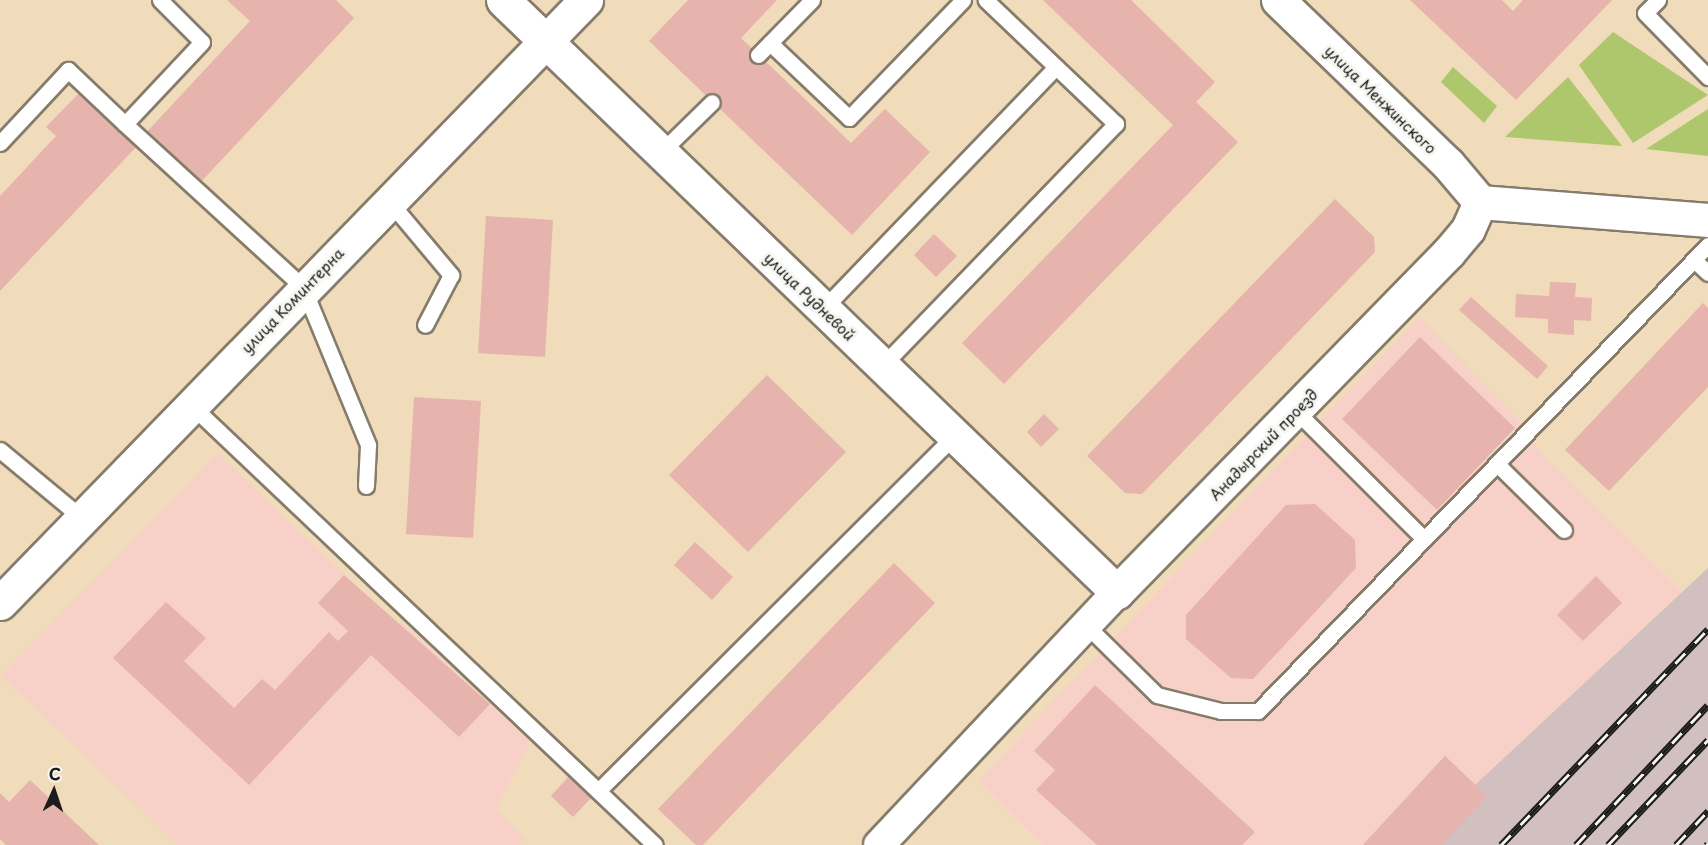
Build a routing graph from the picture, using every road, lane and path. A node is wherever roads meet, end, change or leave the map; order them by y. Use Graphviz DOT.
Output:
graph roads {
  1 [pos="160,0"];
  2 [pos="503,0"];
  3 [pos="586,0"];
  4 [pos="812,0"];
  5 [pos="963,0"];
  6 [pos="986,0"];
  7 [pos="1278,0"];
  8 [pos="1658,0"];
  9 [pos="546,41"];
  10 [pos="770,43"];
  11 [pos="758,55"];
  12 [pos="1056,67"];
  13 [pos="1708,77"];
  14 [pos="712,102"];
  15 [pos="125,124"];
  16 [pos="0,143"];
  17 [pos="661,152"];
  18 [pos="389,201"];
  19 [pos="1480,202"];
  20 [pos="1708,220"];
  21 [pos="1708,245"];
  22 [pos="1694,260"];
  23 [pos="1708,273"];
  24 [pos="303,287"];
  25 [pos="823,309"];
  26 [pos="425,325"];
  27 [pos="882,366"];
  28 [pos="191,405"];
  29 [pos="1296,411"];
  30 [pos="954,436"];
  31 [pos="0,450"];
  32 [pos="1497,464"];
  33 [pos="366,486"];
  34 [pos="82,518"];
  35 [pos="1564,530"];
  36 [pos="1424,539"];
  37 [pos="1116,592"];
  38 [pos="0,603"];
  39 [pos="1086,626"];
  40 [pos="598,791"];
  41 [pos="889,834"];
  42 [pos="655,845"];
  1 -- 15 [label="lane"];
  2 -- 9 [label="street, улица Рудневой"];
  3 -- 9 [label="street, улица Коминтерна"];
  4 -- 10 [label="lane"];
  5 -- 10 [label="lane"];
  6 -- 12 [label="lane"];
  7 -- 19 [label="street, улица Менжинского"];
  8 -- 13 [label="lane"];
  9 -- 17 [label="street, улица Рудневой"];
  9 -- 18 [label="street, улица Коминтерна"];
  10 -- 11 [label="lane"];
  12 -- 25 [label="lane"];
  12 -- 27 [label="lane"];
  14 -- 17 [label="lane"];
  15 -- 16 [label="lane"];
  15 -- 24 [label="lane"];
  17 -- 25 [label="street, улица Рудневой"];
  18 -- 24 [label="street, улица Коминтерна"];
  18 -- 26 [label="lane"];
  19 -- 20 [label="street"];
  19 -- 29 [label="street, Анадырский проезд"];
  21 -- 22 [label="lane"];
  22 -- 23 [label="lane"];
  22 -- 32 [label="lane"];
  24 -- 28 [label="street, улица Коминтерна"];
  24 -- 33 [label="lane"];
  25 -- 27 [label="street, улица Рудневой"];
  27 -- 30 [label="street, улица Рудневой"];
  28 -- 34 [label="street, улица Коминтерна"];
  28 -- 40 [label="lane"];
  29 -- 36 [label="lane"];
  29 -- 37 [label="street, Анадырский проезд"];
  30 -- 37 [label="street, улица Рудневой"];
  30 -- 40 [label="lane"];
  31 -- 34 [label="lane"];
  32 -- 35 [label="lane"];
  32 -- 36 [label="lane"];
  34 -- 38 [label="street, улица Коминтерна"];
  36 -- 39 [label="lane"];
  37 -- 39 [label="street, Анадырский проезд"];
  39 -- 41 [label="street, Анадырский проезд"];
  40 -- 42 [label="lane"];
}
